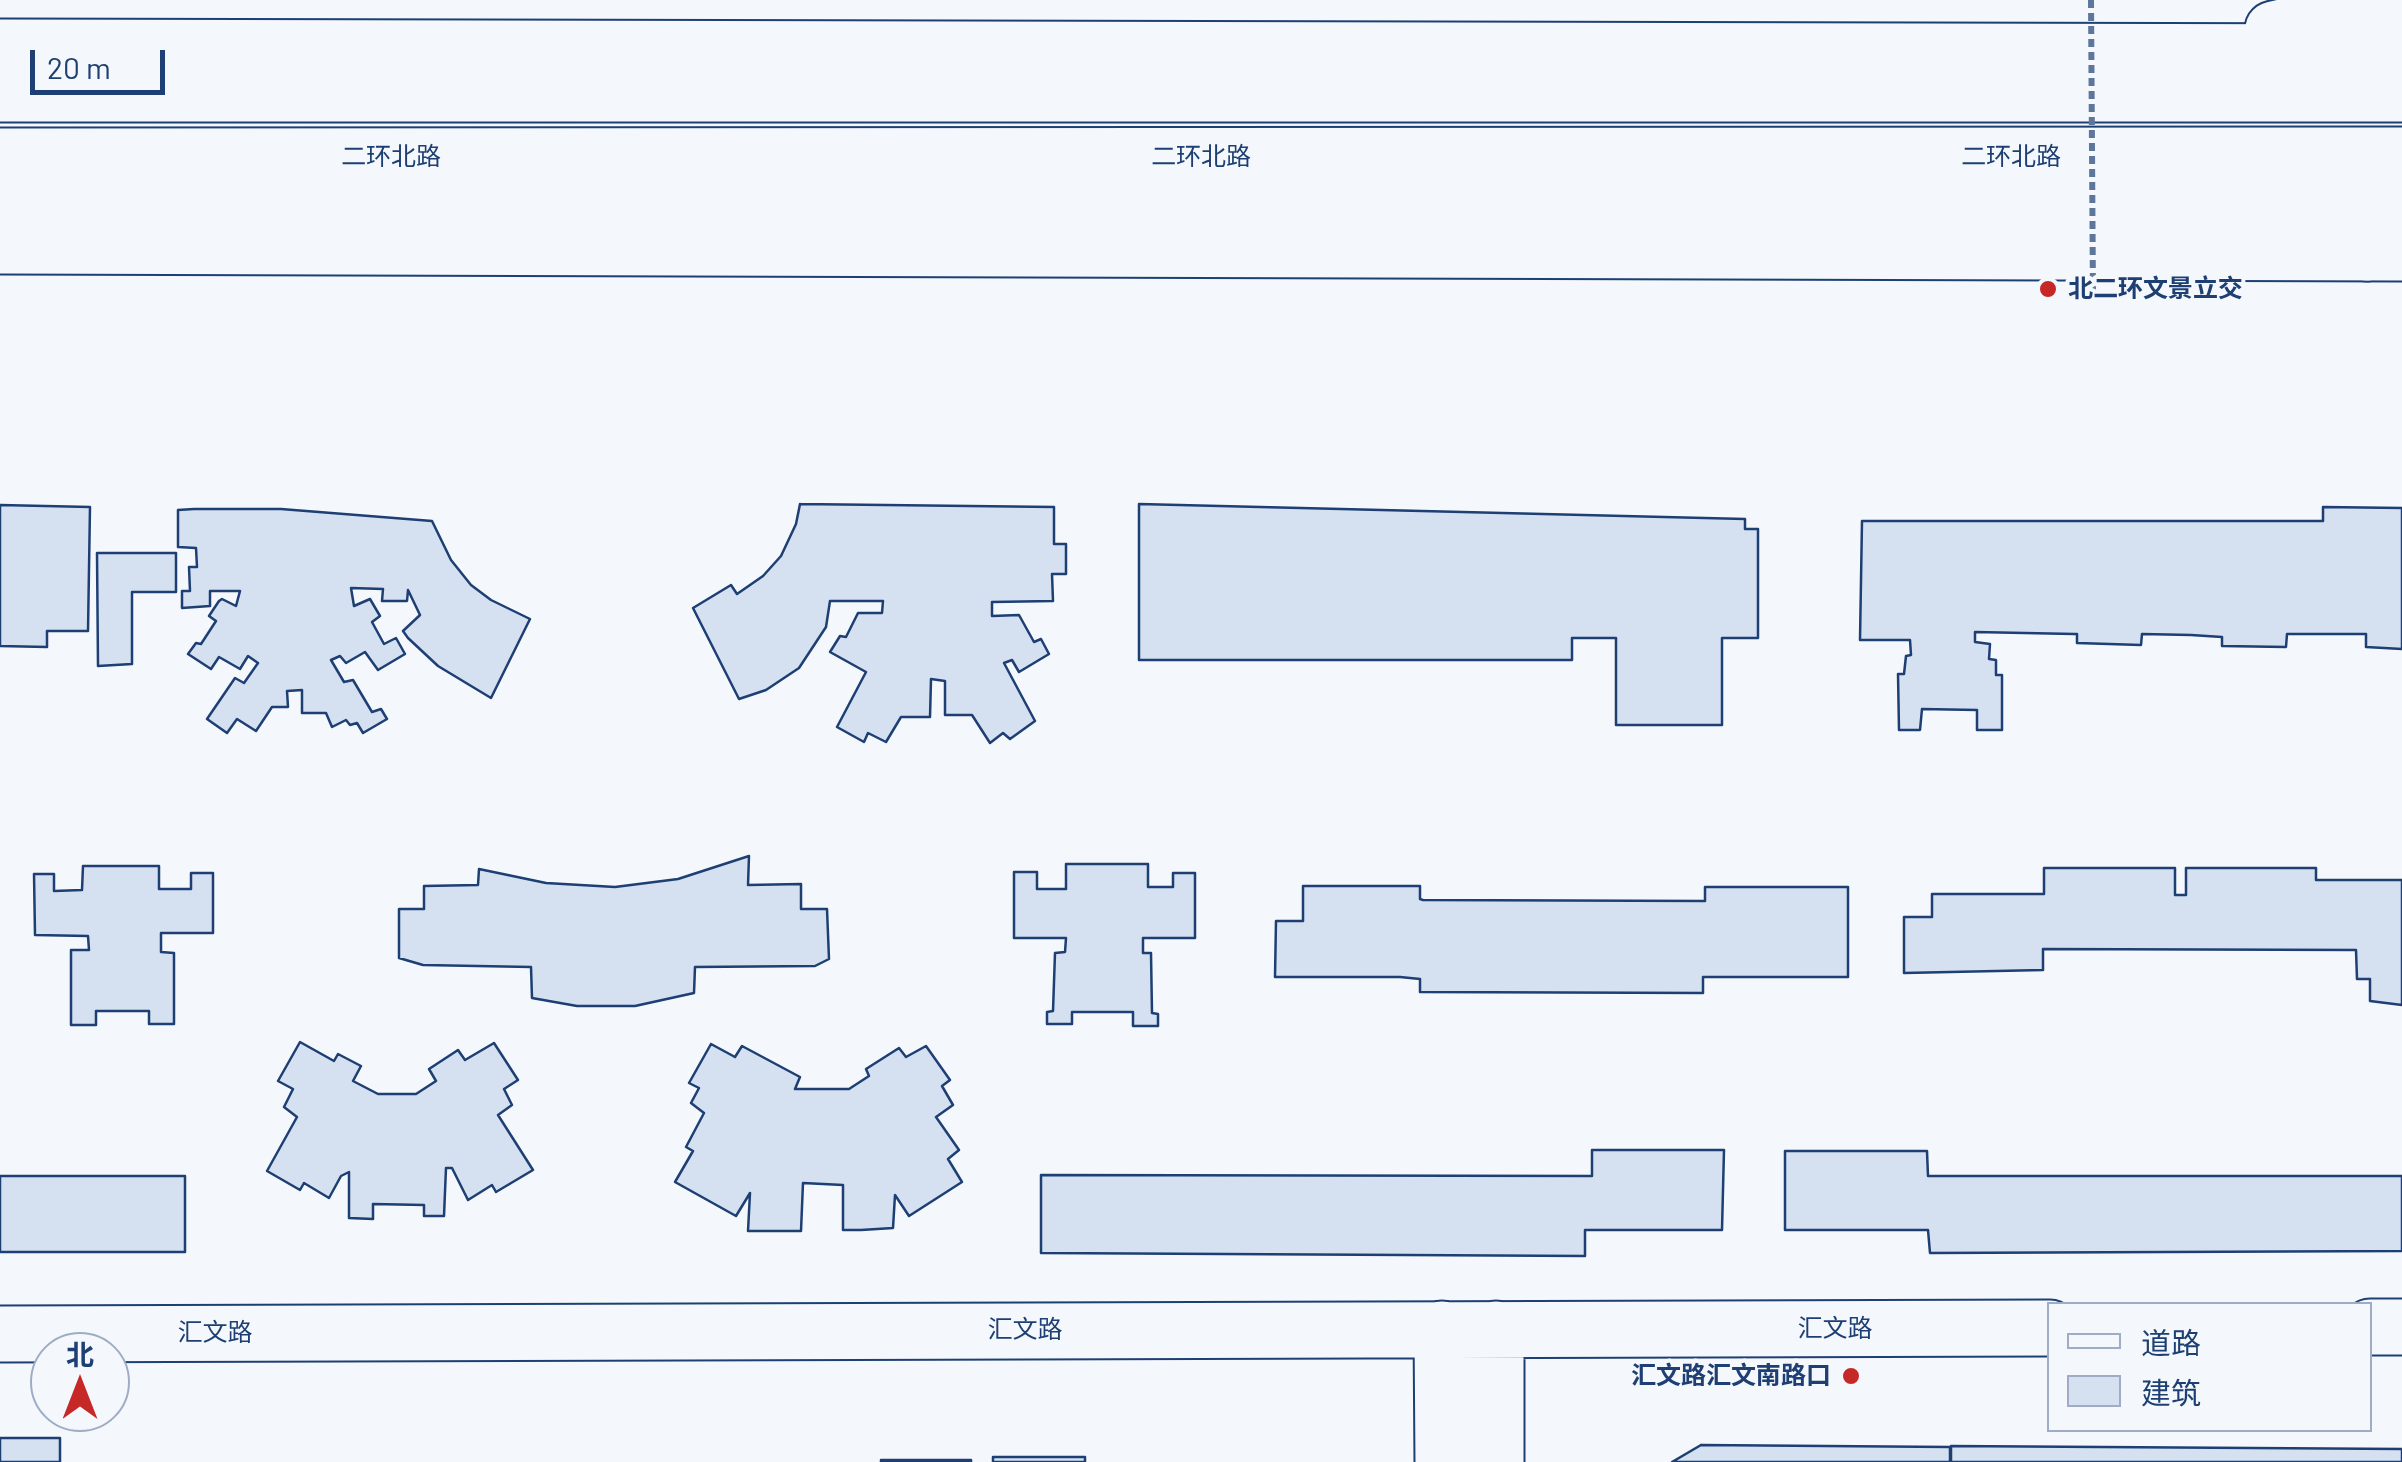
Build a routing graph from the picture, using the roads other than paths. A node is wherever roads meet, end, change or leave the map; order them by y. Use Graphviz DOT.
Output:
graph roads {
  1 [pos="2402,0"];
  2 [pos="242,47"];
  3 [pos="0,48"];
  4 [pos="388,48"];
  5 [pos="2156,52"];
  6 [pos="2402,52"];
  7 [pos="25,94"];
  8 [pos="573,94"];
  9 [pos="2402,94"];
  10 [pos="2402,156"];
  11 [pos="884,157"];
  12 [pos="14,159"];
  13 [pos="2174,200"];
  14 [pos="2402,201"];
  15 [pos="1158,203"];
  16 [pos="0,204"];
  17 [pos="0,246"];
  18 [pos="2390,257"];
  19 [pos="2372,1327"];
  20 [pos="2402,1327"];
  21 [pos="2047,1328"];
  22 [pos="1442,1330"];
  23 [pos="1496,1330"];
  24 [pos="0,1334"];
  25 [pos="1443,1462"];
  26 [pos="1496,1462"];
  1 -- 5 [label="main road"];
  2 -- 3 [label="main road"];
  2 -- 4 [label="main road"];
  2 -- 7 [label="main road"];
  4 -- 5 [label="main road"];
  4 -- 8 [label="main road"];
  5 -- 6 [label="main road"];
  7 -- 8 [label="main road"];
  8 -- 9 [label="main road"];
  10 -- 11 [label="main road, 二环北路"];
  11 -- 12 [label="main road, 二环北路"];
  11 -- 15 [label="main road"];
  13 -- 14 [label="main road"];
  13 -- 15 [label="main road"];
  13 -- 18 [label="main road"];
  15 -- 16 [label="main road"];
  17 -- 18 [label="main road"];
  19 -- 20 [label="main road"];
  21 -- 23 [label="main road, 汇文路"];
  22 -- 23 [label="main road, 汇文路"];
  22 -- 24 [label="main road, 汇文路"];
  22 -- 25 [label="main road"];
  23 -- 26 [label="main road"];
}
